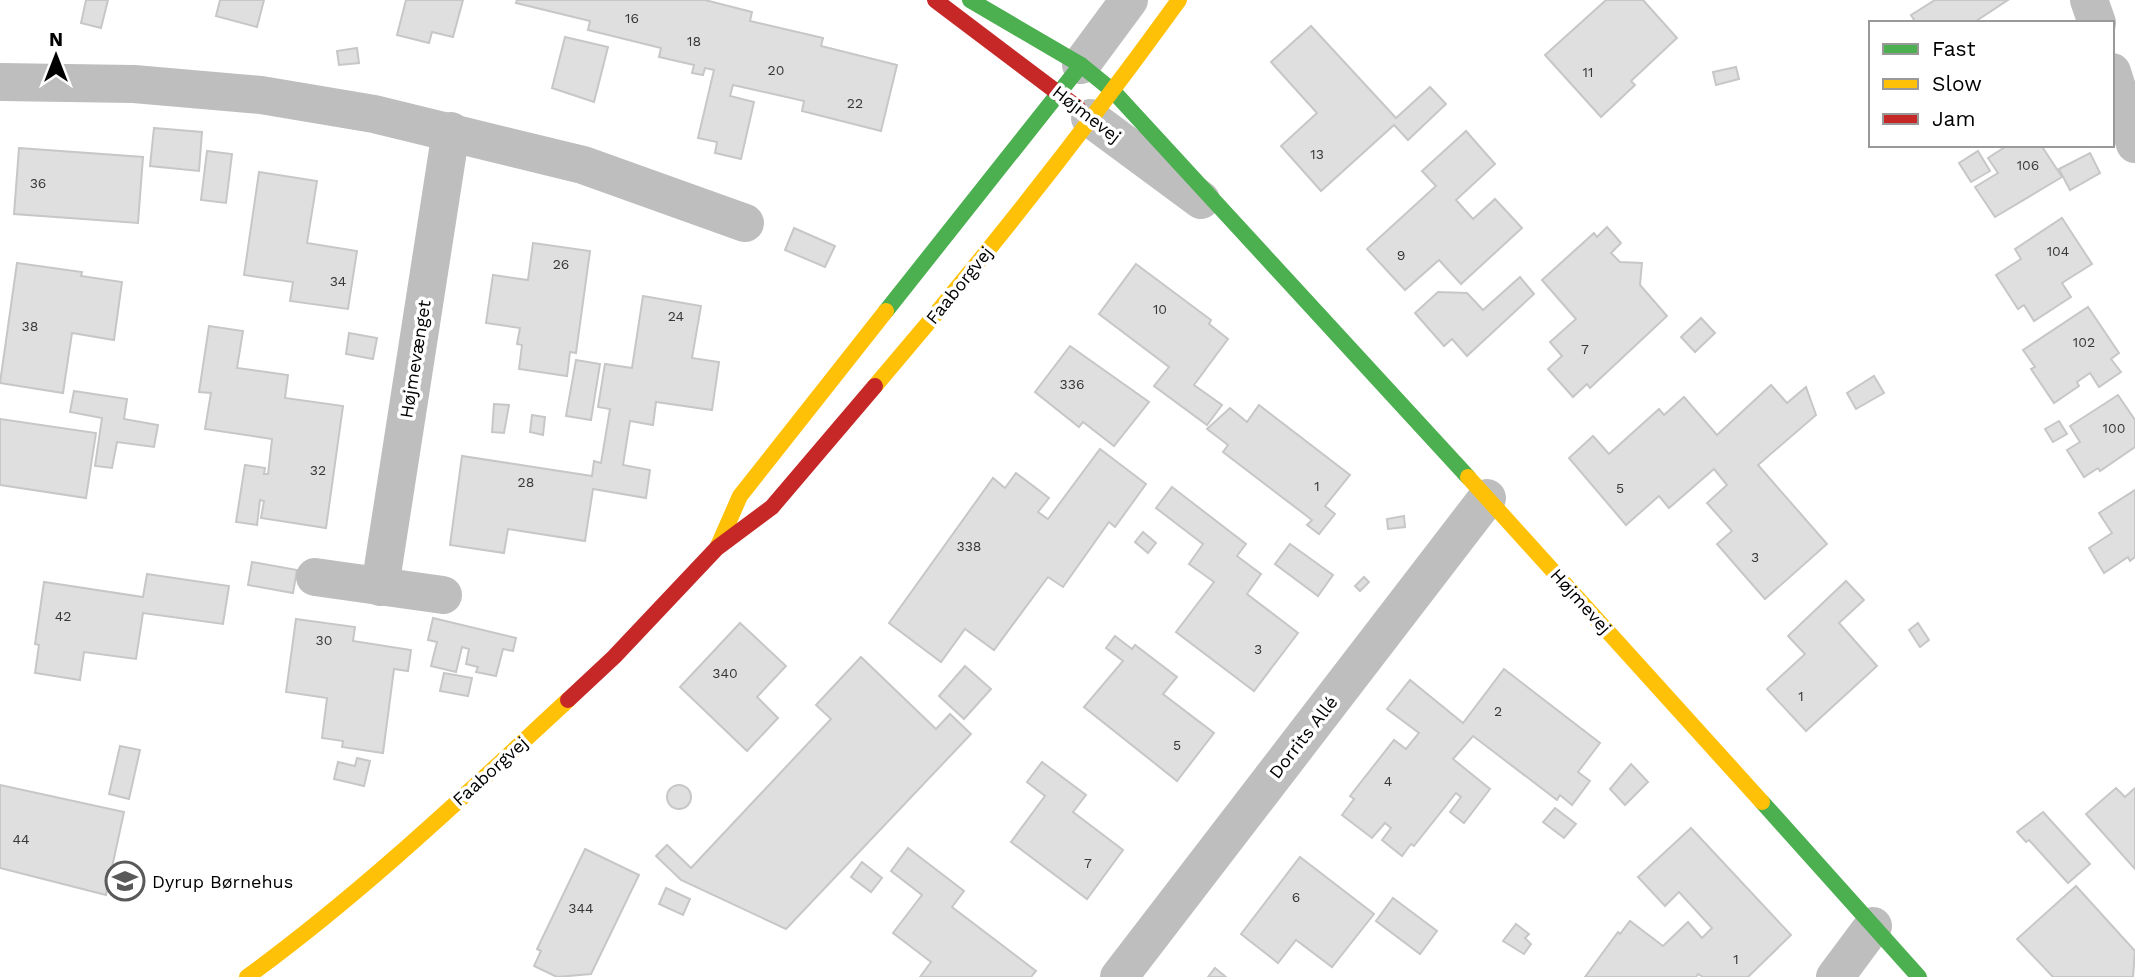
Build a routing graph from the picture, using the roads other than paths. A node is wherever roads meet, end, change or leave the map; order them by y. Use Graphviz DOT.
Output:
graph roads {
  1 [pos="934,0"];
  2 [pos="970,0"];
  3 [pos="1129,0"];
  4 [pos="1179,0"];
  5 [pos="2089,0"];
  6 [pos="2095,21"];
  7 [pos="1070,78"];
  8 [pos="2114,78"];
  9 [pos="0,82"];
  10 [pos="1102,104"];
  11 [pos="451,131"];
  12 [pos="2135,144"];
  13 [pos="745,223"];
  14 [pos="1239,229"];
  15 [pos="1487,498"];
  16 [pos="717,548"];
  17 [pos="315,578"];
  18 [pos="380,587"];
  19 [pos="443,595"];
  20 [pos="1873,926"];
  21 [pos="247,977"];
  22 [pos="1119,977"];
  23 [pos="1835,977"];
  24 [pos="1919,977"];
  1 -- 7 [label="street, Højmevej"];
  2 -- 7 [label="street, Højmevej"];
  3 -- 7 [label="street, Faaborgvej"];
  4 -- 10 [label="street, Faaborgvej"];
  5 -- 6 [label="street"];
  7 -- 10 [label="street, Højmevej"];
  7 -- 10 [label="street, Højmevej"];
  7 -- 16 [label="street, Faaborgvej"];
  8 -- 12 [label="street"];
  9 -- 11 [label="street"];
  10 -- 14 [label="street, Højmevej"];
  10 -- 16 [label="street, Faaborgvej"];
  11 -- 13 [label="street"];
  11 -- 18 [label="street, Højmevænget"];
  14 -- 15 [label="street, Højmevej"];
  15 -- 20 [label="street, Højmevej"];
  15 -- 22 [label="street, Dorrits Allé"];
  16 -- 21 [label="street, Faaborgvej"];
  17 -- 18 [label="street"];
  18 -- 19 [label="street"];
  20 -- 23 [label="street"];
  20 -- 24 [label="street, Højmevej"];
}
